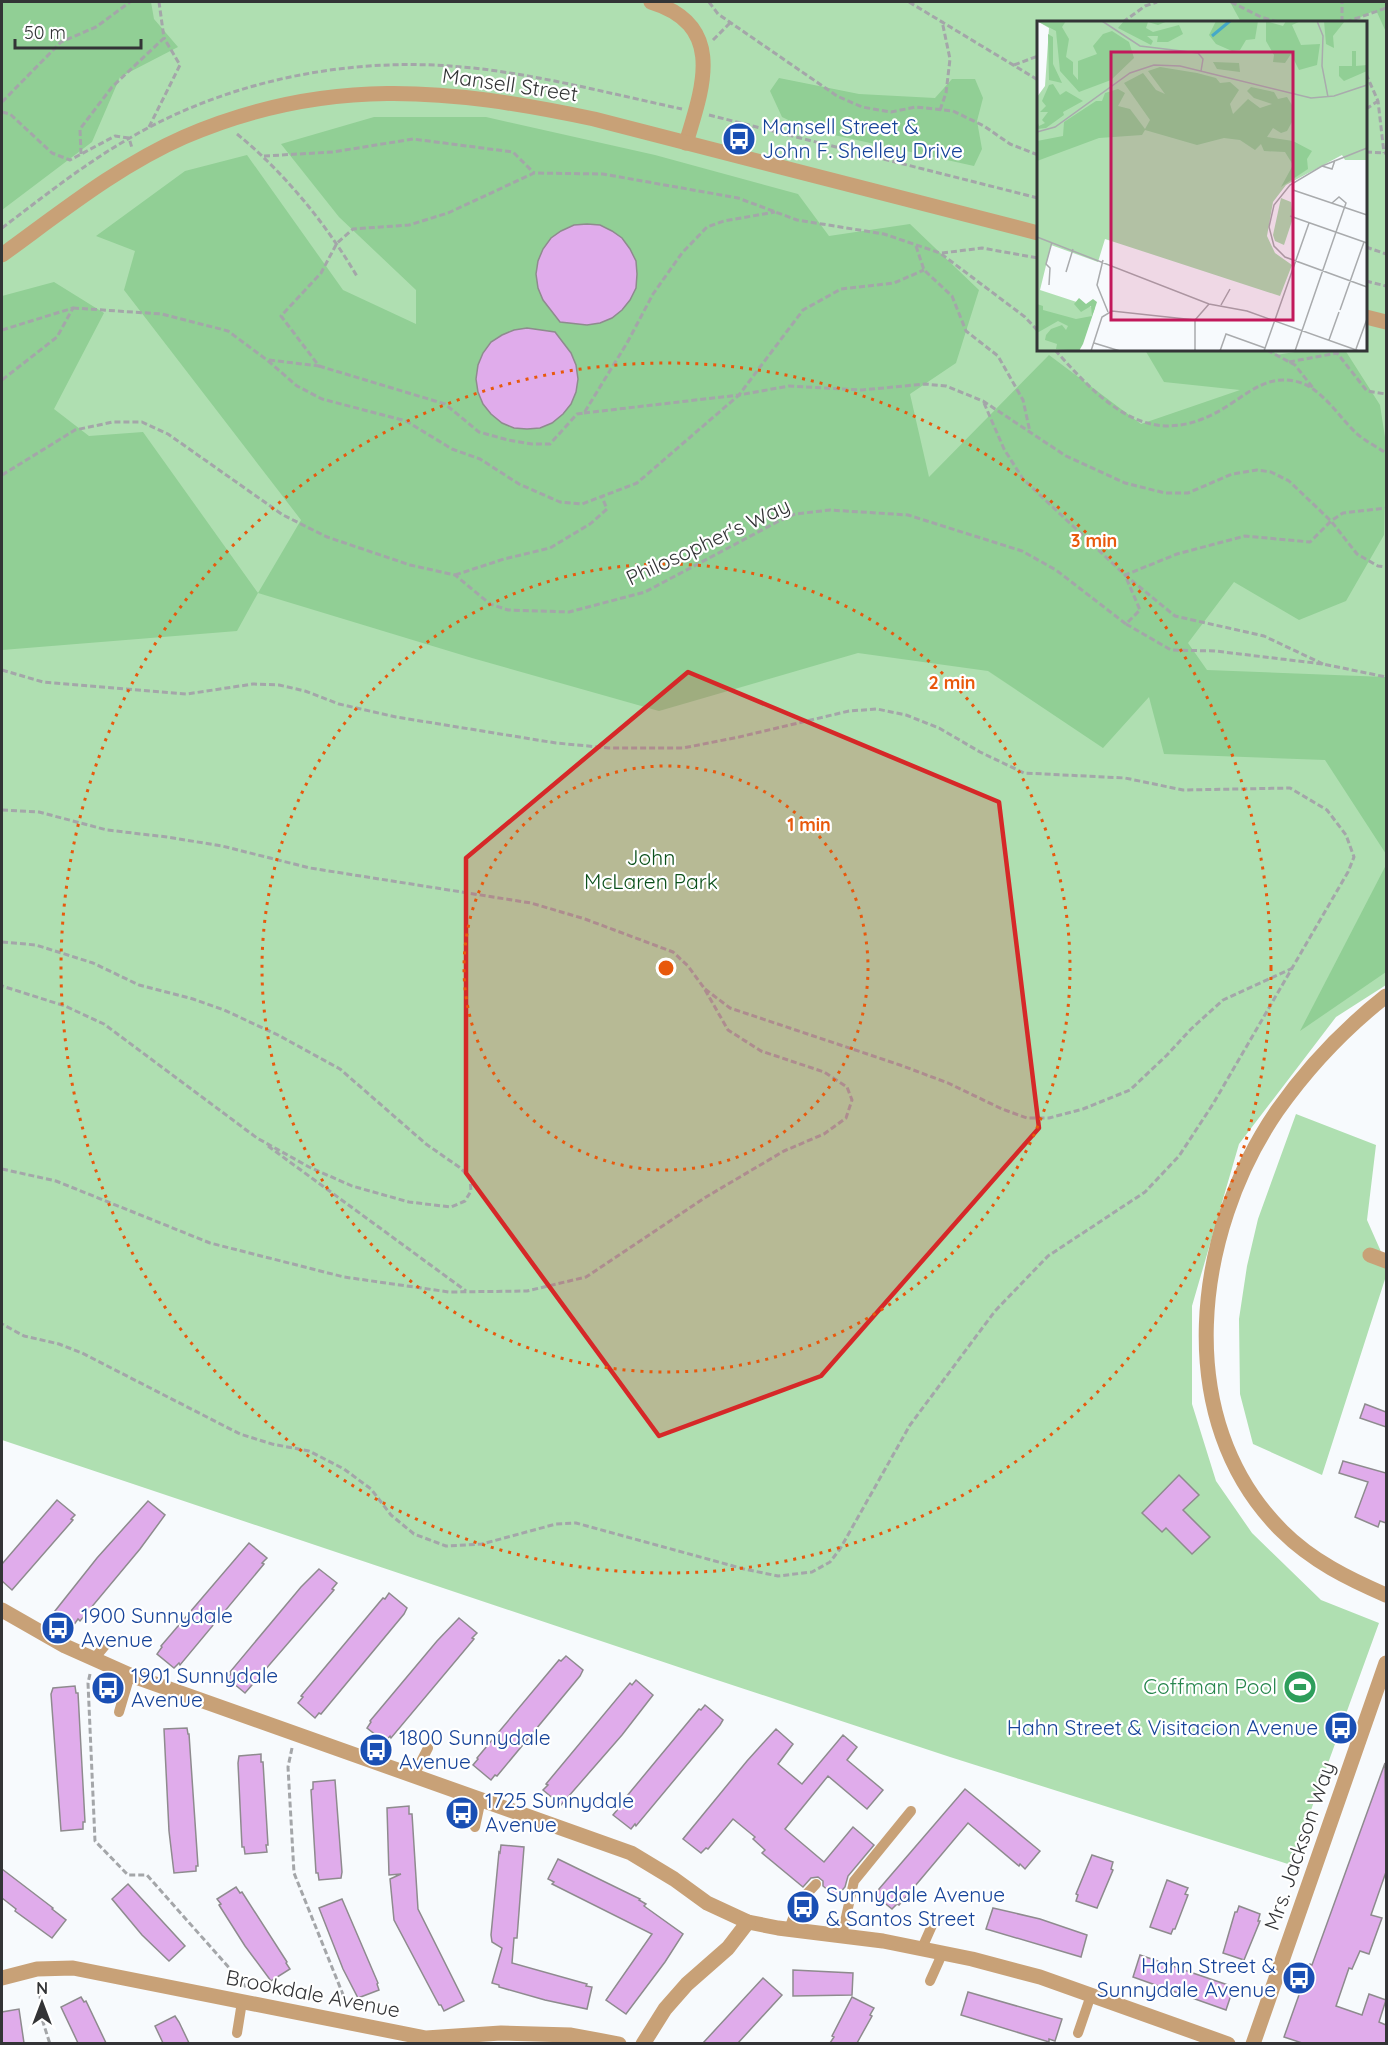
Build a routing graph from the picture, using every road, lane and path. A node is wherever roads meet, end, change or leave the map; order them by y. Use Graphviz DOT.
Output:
graph roads {
  1 [pos="130,2"];
  2 [pos="159,2"];
  3 [pos="651,2"];
  4 [pos="709,2"];
  5 [pos="909,2"];
  6 [pos="1157,2"];
  7 [pos="1231,2"];
  8 [pos="1342,2"];
  9 [pos="1386,8"];
  10 [pos="942,21"];
  11 [pos="1124,21"];
  12 [pos="1275,21"];
  13 [pos="1344,21"];
  14 [pos="1347,21"];
  15 [pos="731,22"];
  16 [pos="164,39"];
  17 [pos="703,50"];
  18 [pos="1037,56"];
  19 [pos="1014,65"];
  20 [pos="1367,78"];
  21 [pos="1037,79"];
  22 [pos="1378,101"];
  23 [pos="2,102"];
  24 [pos="1367,108"];
  25 [pos="940,110"];
  26 [pos="2,112"];
  27 [pos="695,112"];
  28 [pos="223,122"];
  29 [pos="149,129"];
  30 [pos="129,138"];
  31 [pos="686,143"];
  32 [pos="1367,152"];
  33 [pos="1385,153"];
  34 [pos="81,154"];
  35 [pos="1037,155"];
  36 [pos="264,156"];
  37 [pos="136,162"];
  38 [pos="534,173"];
  39 [pos="1037,198"];
  40 [pos="776,212"];
  41 [pos="2,228"];
  42 [pos="1037,233"];
  43 [pos="337,243"];
  44 [pos="916,246"];
  45 [pos="1367,249"];
  46 [pos="940,253"];
  47 [pos="1386,254"];
  48 [pos="2,255"];
  49 [pos="1037,258"];
  50 [pos="924,270"];
  51 [pos="358,278"];
  52 [pos="1367,281"];
  53 [pos="1386,286"];
  54 [pos="73,308"];
  55 [pos="1367,317"];
  56 [pos="1386,322"];
  57 [pos="2,330"];
  58 [pos="1037,330"];
  59 [pos="1056,351"];
  60 [pos="1269,351"];
  61 [pos="267,360"];
  62 [pos="1289,362"];
  63 [pos="319,366"];
  64 [pos="2,380"];
  65 [pos="1313,388"];
  66 [pos="1386,394"];
  67 [pos="740,395"];
  68 [pos="983,401"];
  69 [pos="584,413"];
  70 [pos="1030,432"];
  71 [pos="1386,453"];
  72 [pos="2,475"];
  73 [pos="602,497"];
  74 [pos="1386,508"];
  75 [pos="1331,520"];
  76 [pos="1386,567"];
  77 [pos="455,574"];
  78 [pos="1125,575"];
  79 [pos="1126,624"];
  80 [pos="1323,664"];
  81 [pos="2,670"];
  82 [pos="1386,677"];
  83 [pos="2,810"];
  84 [pos="2,942"];
  85 [pos="1294,967"];
  86 [pos="2,986"];
  87 [pos="704,988"];
  88 [pos="1386,996"];
  89 [pos="257,1138"];
  90 [pos="2,1169"];
  91 [pos="1370,1255"];
  92 [pos="1386,1261"];
  93 [pos="467,1292"];
  94 [pos="2,1324"];
  95 [pos="1386,1595"];
  96 [pos="2,1610"];
  97 [pos="108,1642"];
  98 [pos="93,1660"];
  99 [pos="1386,1663"];
  100 [pos="129,1675"];
  101 [pos="119,1712"];
  102 [pos="295,1733"];
  103 [pos="428,1748"];
  104 [pos="414,1775"];
  105 [pos="481,1799"];
  106 [pos="911,1811"];
  107 [pos="475,1827"];
  108 [pos="816,1884"];
  109 [pos="934,1921"];
  110 [pos="748,1922"];
  111 [pos="789,1929"];
  112 [pos="842,1935"];
  113 [pos="922,1948"];
  114 [pos="943,1952"];
  115 [pos="37,1969"];
  116 [pos="2,1978"];
  117 [pos="930,1981"];
  118 [pos="1090,1995"];
  119 [pos="242,2002"];
  120 [pos="349,2023"];
  121 [pos="1078,2033"];
  122 [pos="237,2034"];
  123 [pos="50,2043"];
  124 [pos="619,2043"];
  125 [pos="643,2043"];
  126 [pos="1228,2043"];
  127 [pos="1253,2043"];
  1 -- 23 [label="path"];
  2 -- 16 [label="path"];
  3 -- 17 [label="street"];
  4 -- 15 [label="path"];
  5 -- 10 [label="path"];
  6 -- 11 [label="path"];
  7 -- 12 [label="path"];
  8 -- 13 [label="path"];
  9 -- 14 [label="path"];
  10 -- 19 [label="path"];
  10 -- 25 [label="path"];
  15 -- 17 [label="path"];
  15 -- 25 [label="path"];
  16 -- 29 [label="path"];
  16 -- 34 [label="path"];
  17 -- 27 [label="street"];
  18 -- 19 [label="path"];
  19 -- 21 [label="path"];
  20 -- 22 [label="path"];
  22 -- 24 [label="path"];
  22 -- 33 [label="path"];
  25 -- 35 [label="path"];
  26 -- 34 [label="path"];
  27 -- 29 [label="path"];
  27 -- 31 [label="street"];
  27 -- 39 [label="path"];
  28 -- 31 [label="street, Mansell Street"];
  28 -- 36 [label="path"];
  28 -- 37 [label="street, Mansell Street"];
  29 -- 30 [label="path"];
  30 -- 34 [label="path"];
  30 -- 37 [label="path"];
  30 -- 41 [label="path"];
  31 -- 42 [label="street, Mansell Street"];
  32 -- 33 [label="path"];
  36 -- 38 [label="path"];
  36 -- 43 [label="path"];
  37 -- 48 [label="street, Mansell Street"];
  38 -- 40 [label="path"];
  38 -- 43 [label="path"];
  40 -- 44 [label="path"];
  40 -- 69 [label="path"];
  43 -- 51 [label="path"];
  43 -- 63 [label="path"];
  44 -- 46 [label="path"];
  44 -- 50 [label="path"];
  45 -- 47 [label="path"];
  46 -- 49 [label="path"];
  46 -- 58 [label="path"];
  50 -- 67 [label="path"];
  50 -- 70 [label="path"];
  52 -- 53 [label="path"];
  54 -- 57 [label="path"];
  54 -- 61 [label="path"];
  54 -- 64 [label="path"];
  55 -- 56 [label="street"];
  59 -- 65 [label="path"];
  60 -- 62 [label="path"];
  61 -- 63 [label="path"];
  61 -- 73 [label="path"];
  62 -- 65 [label="path"];
  62 -- 66 [label="path"];
  63 -- 69 [label="path"];
  65 -- 71 [label="path"];
  67 -- 68 [label="path"];
  67 -- 69 [label="path"];
  67 -- 73 [label="path"];
  68 -- 70 [label="path"];
  68 -- 78 [label="path"];
  70 -- 75 [label="path"];
  72 -- 77 [label="path"];
  73 -- 77 [label="path"];
  74 -- 75 [label="path"];
  75 -- 76 [label="path"];
  75 -- 78 [label="path"];
  77 -- 79 [label="path, Philosopher's Way"];
  78 -- 79 [label="path"];
  78 -- 80 [label="path"];
  79 -- 80 [label="path, Philosopher's Way"];
  80 -- 82 [label="path"];
  81 -- 85 [label="path"];
  83 -- 87 [label="path"];
  84 -- 89 [label="path"];
  85 -- 87 [label="path"];
  85 -- 94 [label="path"];
  86 -- 89 [label="path"];
  87 -- 93 [label="path"];
  88 -- 95 [label="street"];
  89 -- 93 [label="path"];
  90 -- 93 [label="path"];
  91 -- 92 [label="street"];
  96 -- 98 [label="street"];
  97 -- 98 [label="lane"];
  98 -- 100 [label="street"];
  98 -- 119 [label="path"];
  99 -- 127 [label="street, Mrs. Jackson Way"];
  100 -- 101 [label="lane"];
  100 -- 102 [label="street"];
  102 -- 104 [label="street"];
  102 -- 120 [label="path"];
  103 -- 104 [label="lane"];
  104 -- 105 [label="street"];
  105 -- 107 [label="lane"];
  105 -- 110 [label="street"];
  106 -- 112 [label="lane"];
  108 -- 111 [label="lane"];
  109 -- 113 [label="lane"];
  110 -- 111 [label="street"];
  110 -- 125 [label="street"];
  111 -- 112 [label="street"];
  112 -- 113 [label="street"];
  113 -- 114 [label="street"];
  114 -- 117 [label="lane"];
  114 -- 118 [label="street"];
  115 -- 116 [label="street, Brookdale Avenue"];
  115 -- 119 [label="street, Brookdale Avenue"];
  115 -- 123 [label="path"];
  118 -- 121 [label="lane"];
  118 -- 126 [label="street"];
  119 -- 120 [label="street, Brookdale Avenue"];
  119 -- 122 [label="lane"];
  120 -- 124 [label="street, Brookdale Avenue"];
}
